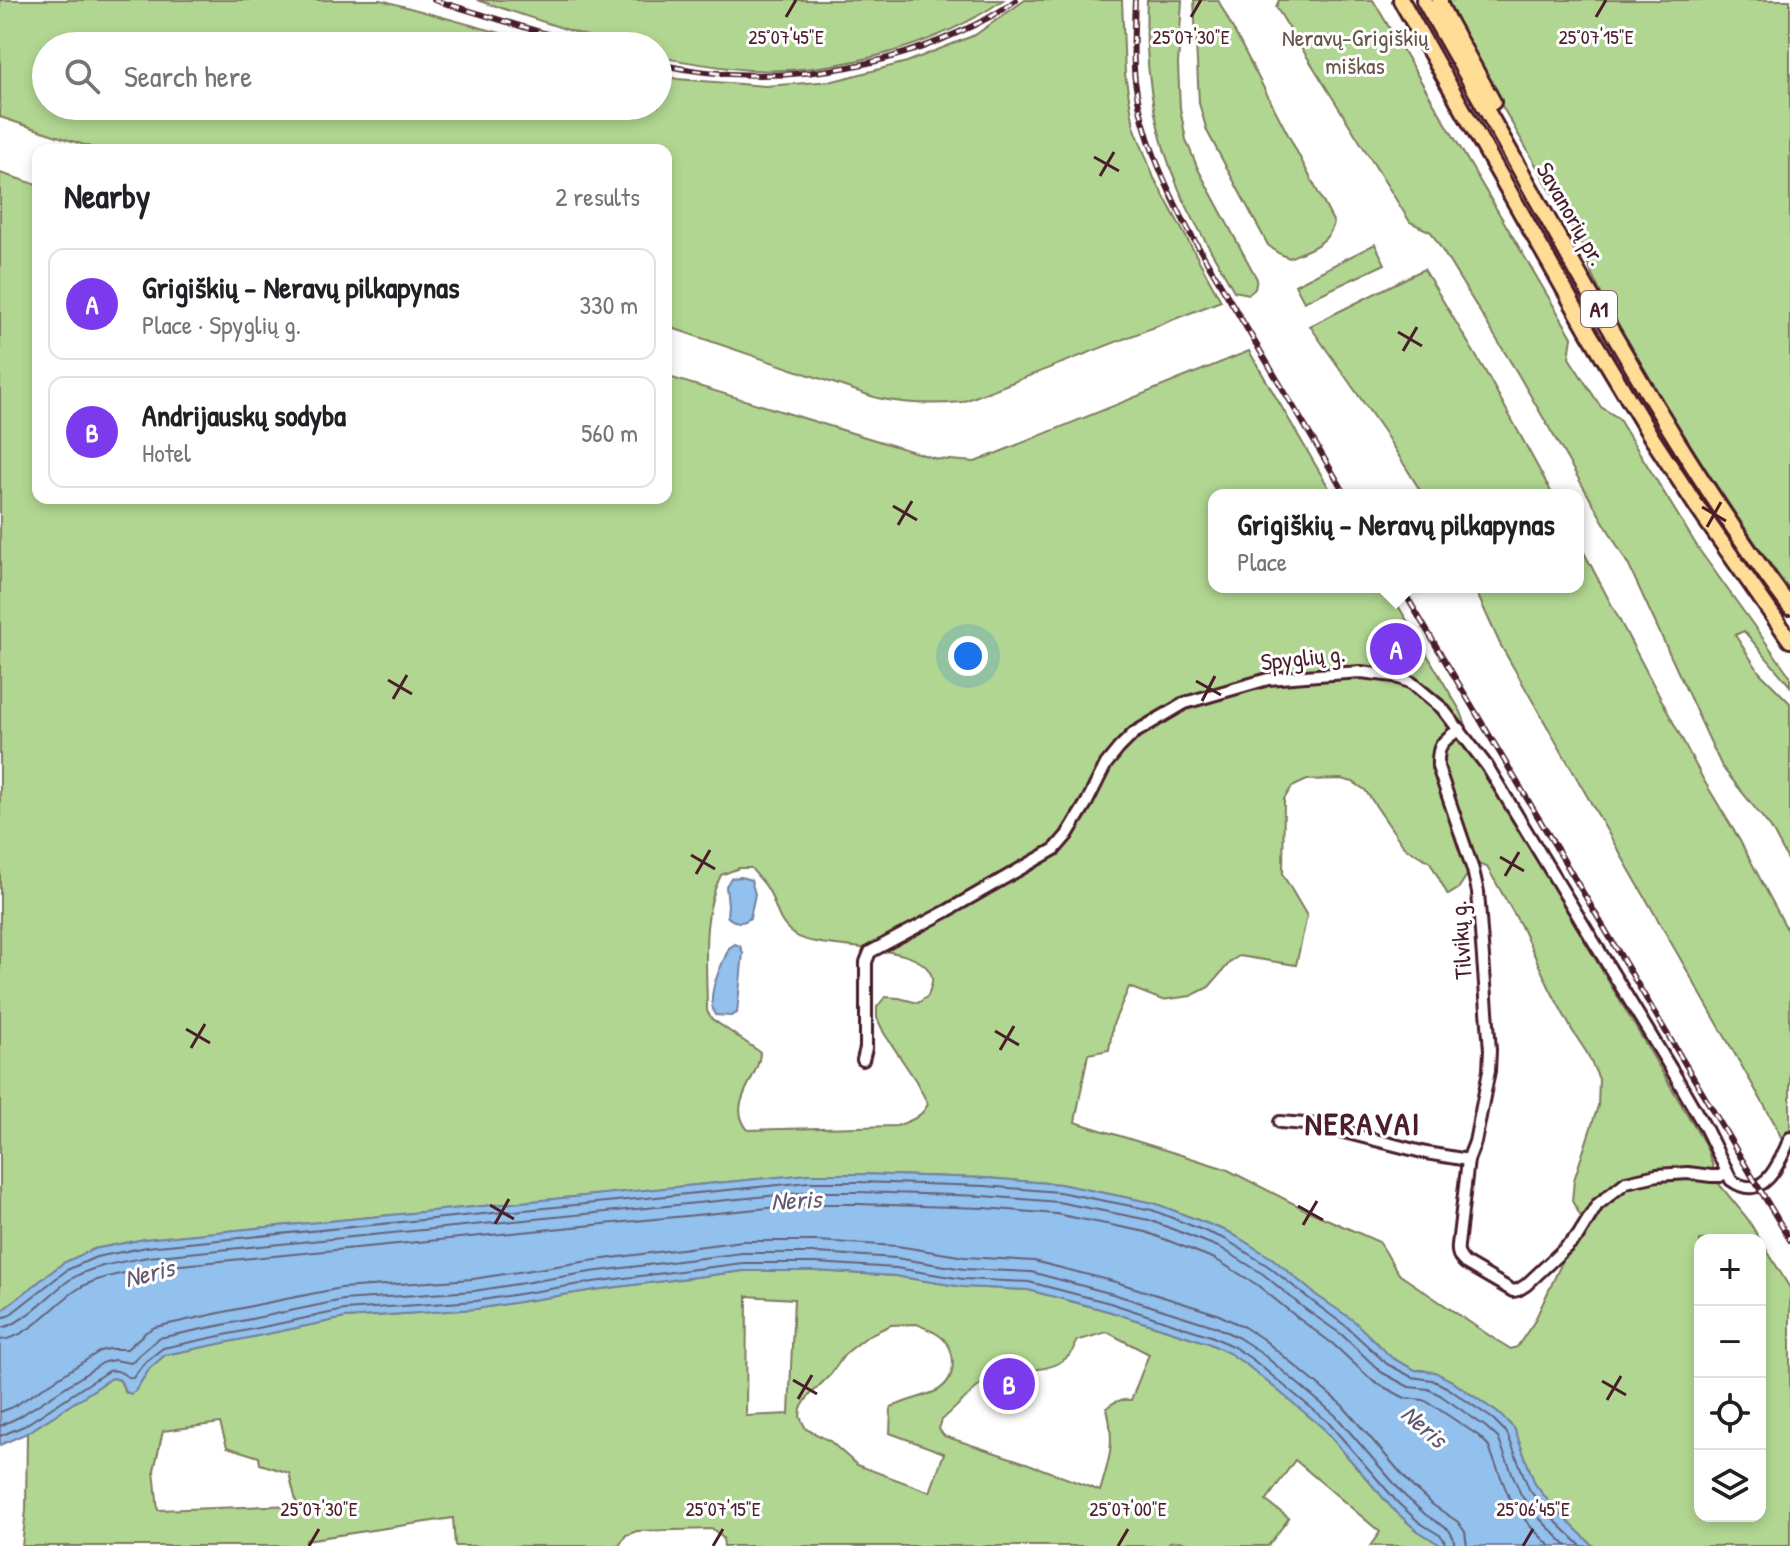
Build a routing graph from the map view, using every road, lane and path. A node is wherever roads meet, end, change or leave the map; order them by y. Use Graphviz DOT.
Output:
graph roads {
  1 [pos="1401,0"];
  2 [pos="1424,0"];
  3 [pos="1440,0"];
  4 [pos="1644,389"];
  5 [pos="1790,607"];
  6 [pos="1790,640"];
  7 [pos="1460,729"];
  8 [pos="863,1060"];
  9 [pos="1280,1122"];
  10 [pos="1790,1138"];
  11 [pos="1468,1160"];
  12 [pos="1726,1172"];
  1 -- 6 [label="highway, Savanorių pr. / A1"];
  2 -- 4 [label="highway, Savanorių pr. / A1"];
  3 -- 4 [label="highway"];
  4 -- 5 [label="highway, Savanorių pr. / A1"];
  7 -- 8 [label="street, Spyglių g."];
  7 -- 11 [label="street, Tilvikų g."];
  7 -- 12 [label="street, Spyglių g."];
  9 -- 11 [label="street"];
  10 -- 12 [label="street"];
  11 -- 12 [label="street, Tilvikų g."];
}
